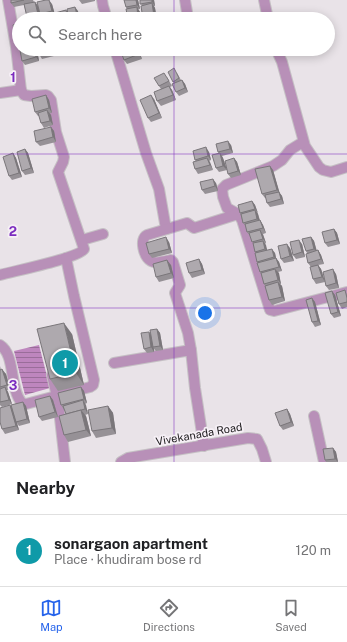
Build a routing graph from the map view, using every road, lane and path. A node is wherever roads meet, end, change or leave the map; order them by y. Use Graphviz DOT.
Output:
graph roads {
  1 [pos="8,0"];
  2 [pos="102,0"];
  3 [pos="185,0"];
  4 [pos="264,0"];
  5 [pos="105,12"];
  6 [pos="187,12"];
  7 [pos="267,12"];
  8 [pos="12,24"];
  9 [pos="17,56"];
  10 [pos="117,56"];
  11 [pos="279,56"];
  12 [pos="21,90"];
  13 [pos="0,93"];
  14 [pos="303,142"];
  15 [pos="347,167"];
  16 [pos="238,214"];
  17 [pos="166,229"];
  18 [pos="104,234"];
  19 [pos="82,240"];
  20 [pos="66,258"];
  21 [pos="0,275"];
  22 [pos="347,292"];
  23 [pos="0,345"];
  24 [pos="191,350"];
  25 [pos="114,363"];
  26 [pos="50,367"];
  27 [pos="57,396"];
  28 [pos="314,416"];
  29 [pos="204,446"];
  30 [pos="65,462"];
  31 [pos="121,462"];
  32 [pos="266,462"];
  33 [pos="324,462"];
  1 -- 8 [label="street"];
  2 -- 5 [label="street"];
  3 -- 6 [label="street"];
  4 -- 7 [label="street"];
  9 -- 12 [label="street"];
  10 -- 17 [label="street"];
  11 -- 14 [label="street"];
  12 -- 13 [label="street"];
  12 -- 19 [label="street"];
  14 -- 15 [label="street"];
  14 -- 16 [label="street"];
  16 -- 17 [label="street"];
  16 -- 22 [label="street"];
  17 -- 24 [label="street"];
  18 -- 19 [label="street"];
  19 -- 20 [label="street"];
  20 -- 21 [label="street"];
  20 -- 27 [label="street"];
  23 -- 27 [label="street"];
  24 -- 25 [label="street"];
  24 -- 29 [label="street"];
  26 -- 27 [label="street"];
  27 -- 30 [label="street"];
  28 -- 33 [label="street"];
  29 -- 31 [label="street, Vivekanada Road"];
  29 -- 32 [label="street, Vivekanada Road"];
}
